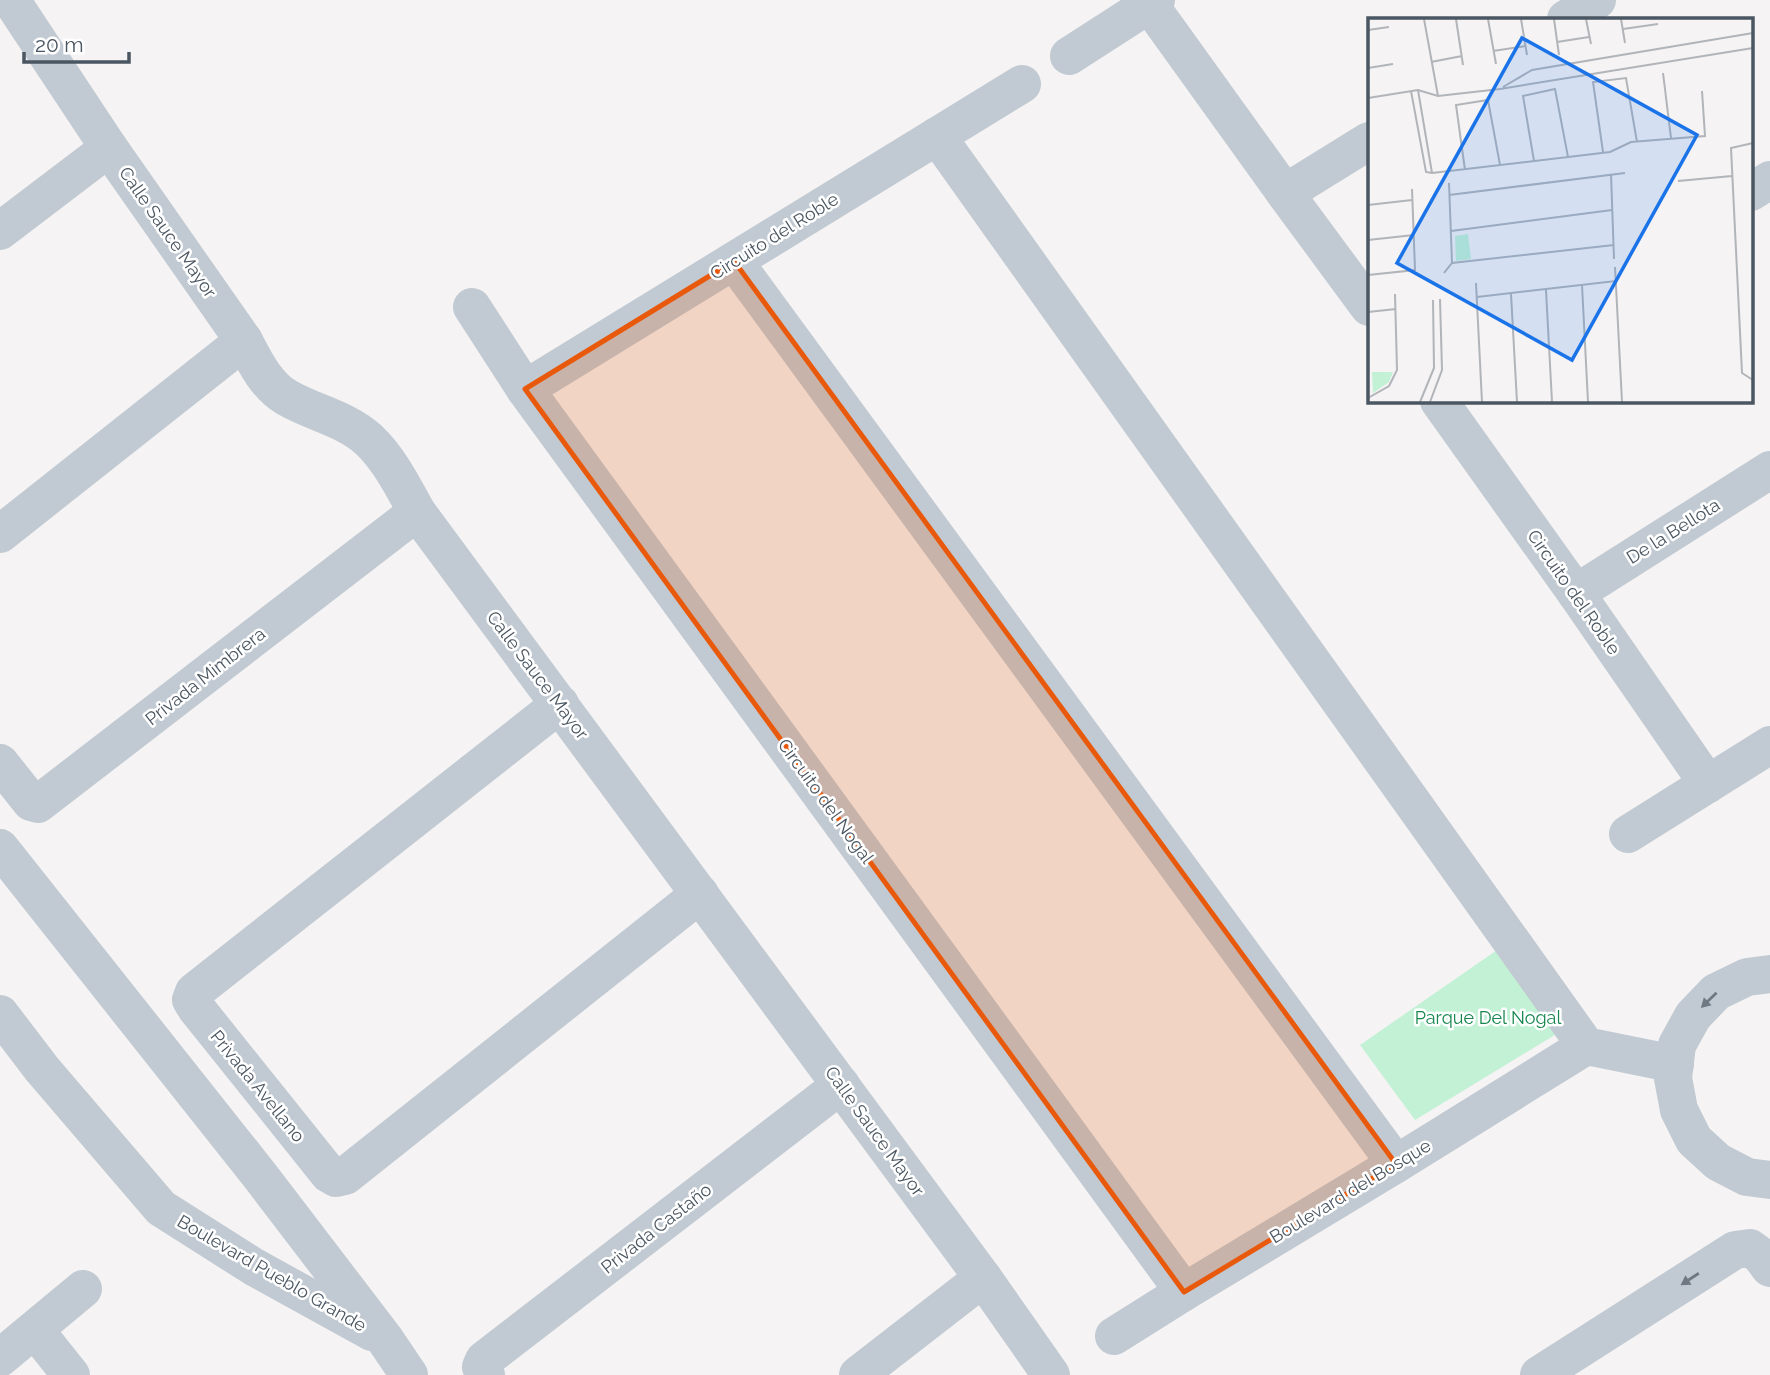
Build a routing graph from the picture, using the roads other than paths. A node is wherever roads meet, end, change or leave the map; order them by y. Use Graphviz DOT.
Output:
graph roads {
  1 [pos="11,0"];
  2 [pos="1597,0"];
  3 [pos="1153,2"];
  4 [pos="1568,18"];
  5 [pos="1069,57"];
  6 [pos="1022,83"];
  7 [pos="937,136"];
  8 [pos="1368,142"];
  9 [pos="109,148"];
  10 [pos="1770,180"];
  11 [pos="1752,191"];
  12 [pos="1285,193"];
  13 [pos="0,231"];
  14 [pos="734,261"];
  15 [pos="1368,306"];
  16 [pos="472,307"];
  17 [pos="244,341"];
  18 [pos="525,389"];
  19 [pos="1440,402"];
  20 [pos="1770,470"];
  21 [pos="417,512"];
  22 [pos="0,534"];
  23 [pos="1576,593"];
  24 [pos="560,704"];
  25 [pos="1770,745"];
  26 [pos="0,763"];
  27 [pos="1707,784"];
  28 [pos="1628,834"];
  29 [pos="0,848"];
  30 [pos="700,894"];
  31 [pos="1770,974"];
  32 [pos="0,1014"];
  33 [pos="1586,1046"];
  34 [pos="1675,1064"];
  35 [pos="841,1084"];
  36 [pos="1396,1164"];
  37 [pos="1770,1180"];
  38 [pos="1770,1268"];
  39 [pos="983,1278"];
  40 [pos="83,1289"];
  41 [pos="1184,1292"];
  42 [pos="35,1330"];
  43 [pos="1114,1336"];
  44 [pos="384,1338"];
  45 [pos="0,1357"];
  46 [pos="1544,1374"];
  47 [pos="71,1375"];
  48 [pos="409,1375"];
  49 [pos="486,1375"];
  50 [pos="858,1375"];
  51 [pos="1051,1375"];
  1 -- 9 [label="street, Calle Sauce Mayor"];
  2 -- 4 [label="street"];
  3 -- 5 [label="street"];
  3 -- 12 [label="street"];
  6 -- 7 [label="street, Circuito del Roble"];
  7 -- 14 [label="street, Circuito del Roble"];
  7 -- 33 [label="street"];
  8 -- 12 [label="street"];
  9 -- 13 [label="street"];
  9 -- 17 [label="street, Calle Sauce Mayor"];
  10 -- 11 [label="street"];
  12 -- 15 [label="street"];
  14 -- 18 [label="street, Circuito del Roble"];
  14 -- 36 [label="street"];
  16 -- 18 [label="street, Circuito del Nogal"];
  17 -- 21 [label="street, Calle Sauce Mayor"];
  17 -- 22 [label="street"];
  18 -- 41 [label="street, Circuito del Nogal"];
  19 -- 23 [label="street, Circuito del Roble"];
  20 -- 23 [label="street, De la Bellota"];
  21 -- 24 [label="street, Calle Sauce Mayor"];
  21 -- 26 [label="street, Privada Mimbrera"];
  23 -- 27 [label="street, Circuito del Roble"];
  24 -- 30 [label="street, Calle Sauce Mayor"];
  24 -- 30 [label="street, Privada Avellano"];
  25 -- 27 [label="street"];
  27 -- 28 [label="street"];
  29 -- 44 [label="street"];
  30 -- 35 [label="street, Calle Sauce Mayor"];
  31 -- 34 [label="street, one-way"];
  32 -- 44 [label="street, Boulevard Pueblo Grande"];
  33 -- 34 [label="street"];
  33 -- 36 [label="street, Boulevard del Bosque"];
  34 -- 37 [label="street"];
  35 -- 39 [label="street, Calle Sauce Mayor"];
  35 -- 49 [label="street, Privada Castaño"];
  36 -- 41 [label="street, Boulevard del Bosque"];
  38 -- 46 [label="street, one-way"];
  39 -- 50 [label="street"];
  39 -- 51 [label="street, Calle Sauce Mayor"];
  40 -- 42 [label="street"];
  41 -- 43 [label="street, Boulevard del Bosque"];
  42 -- 45 [label="street"];
  42 -- 47 [label="street"];
  44 -- 48 [label="street"];
}
